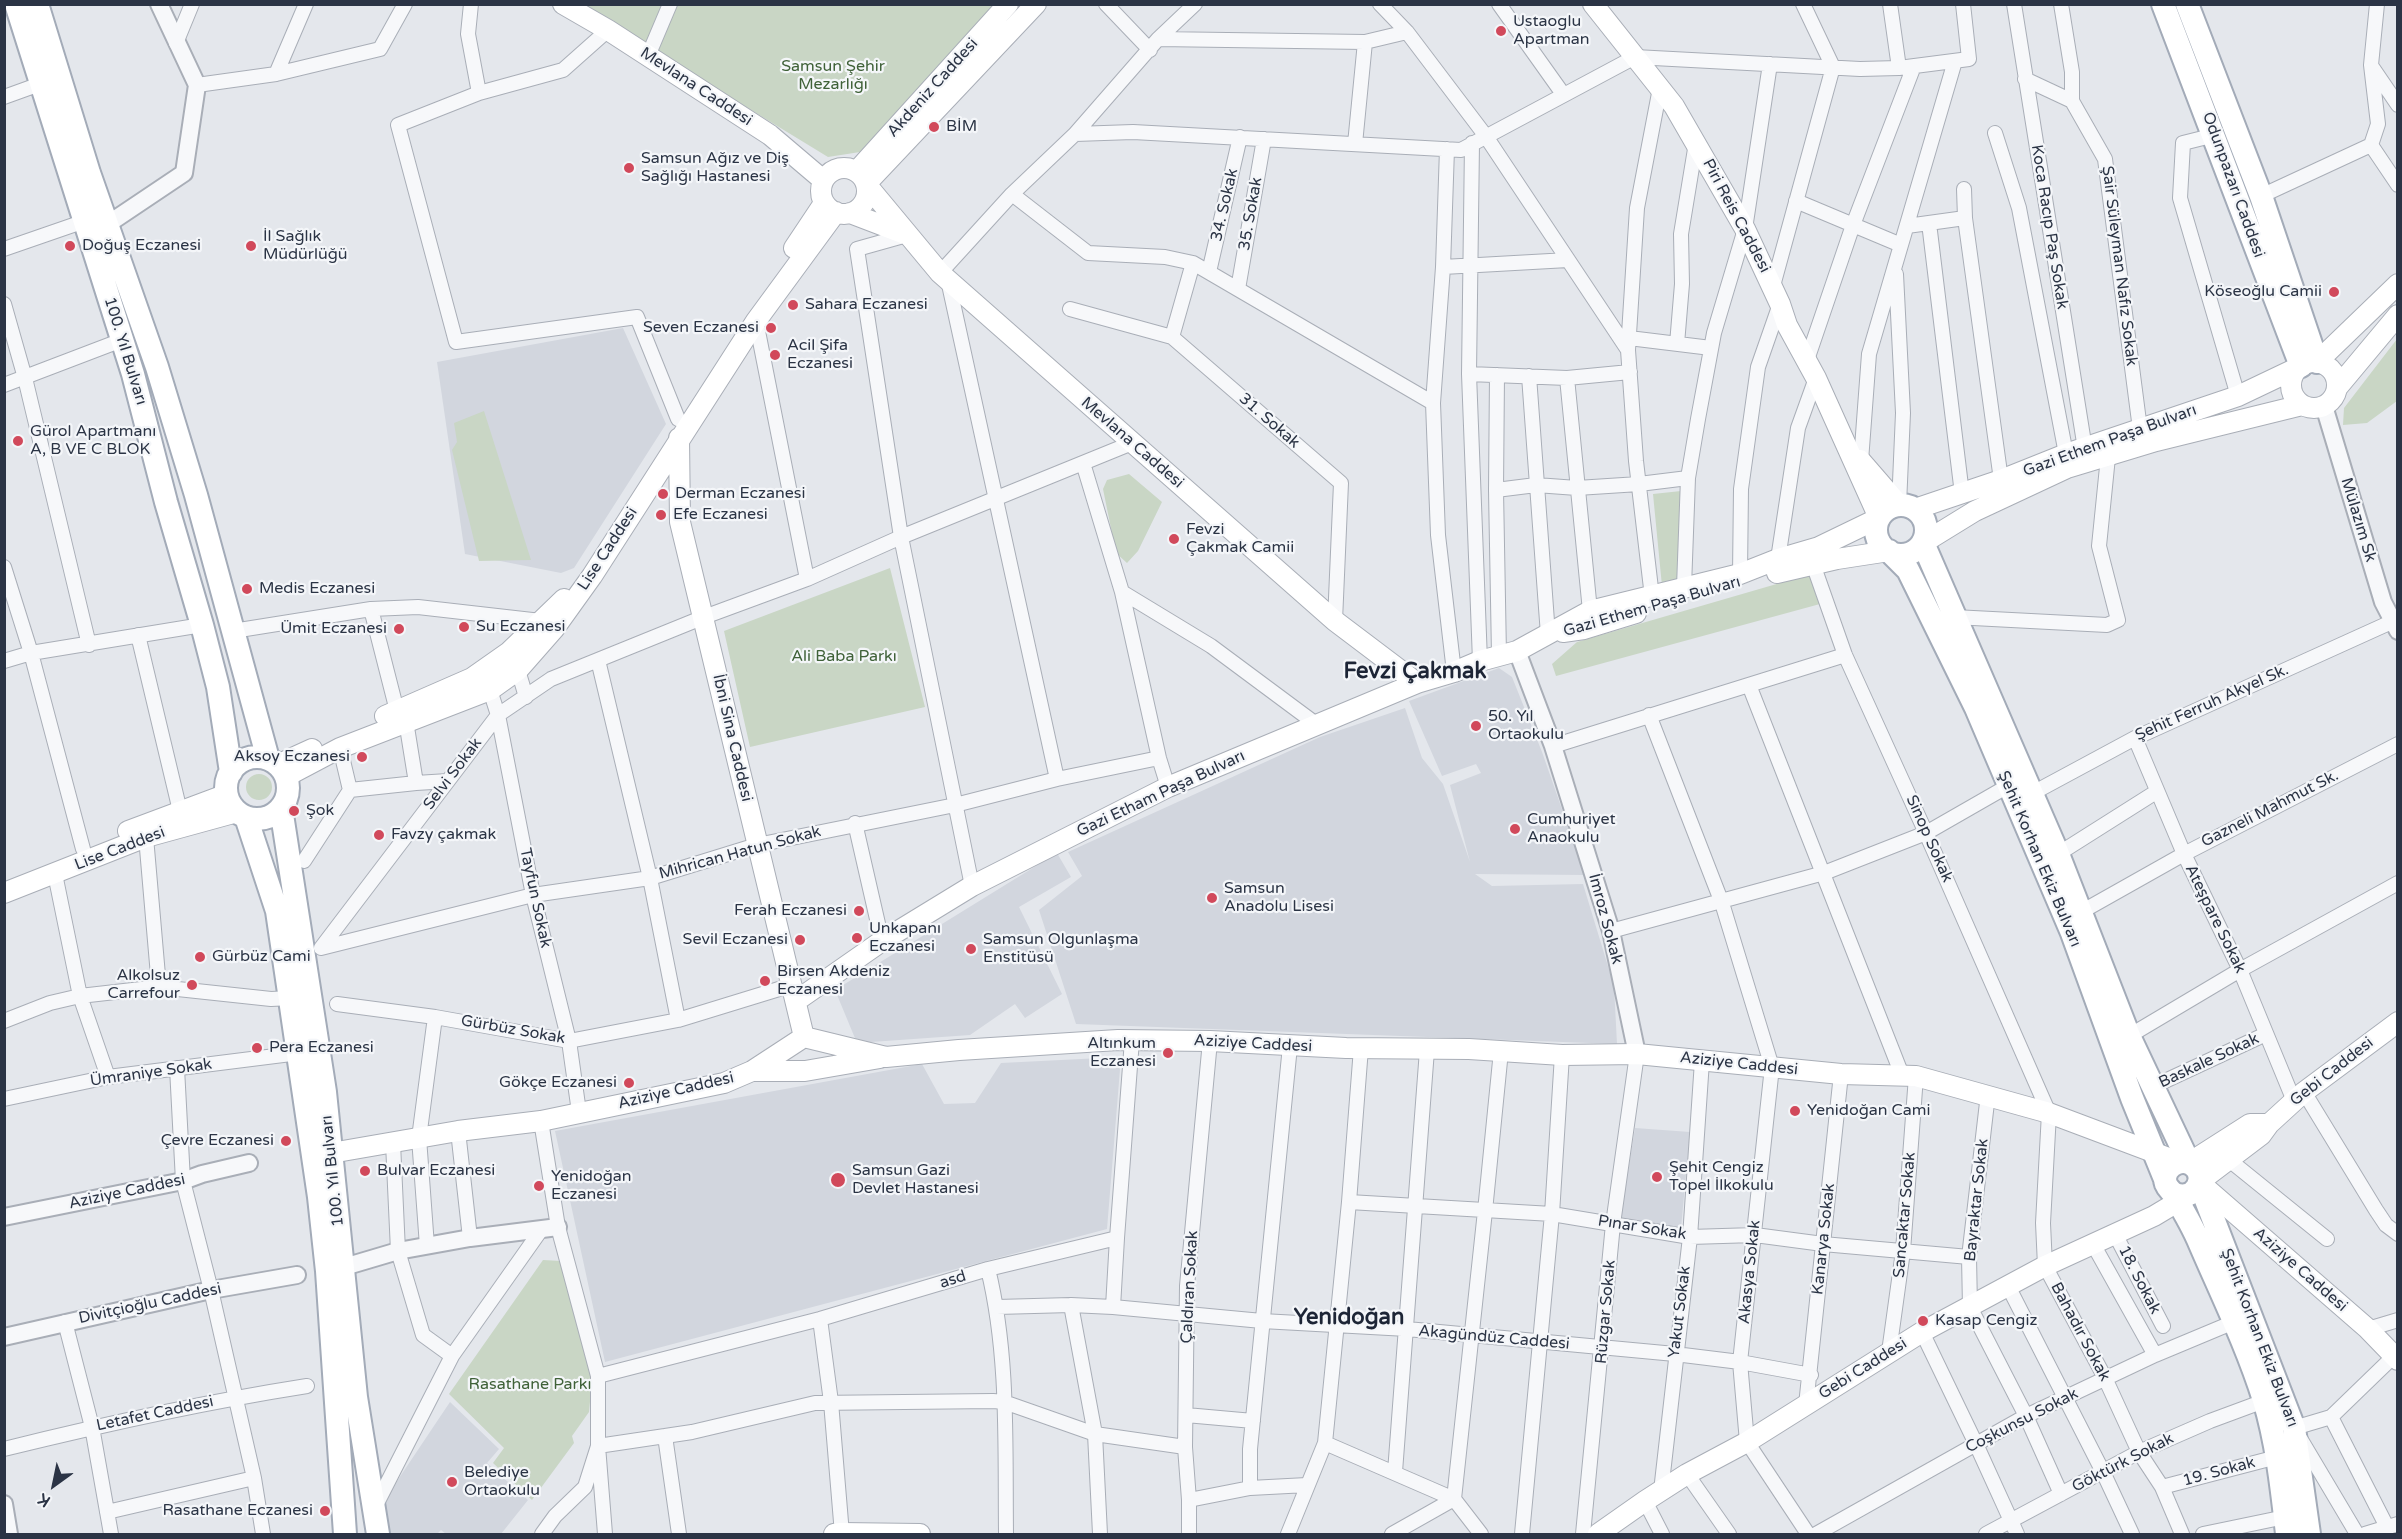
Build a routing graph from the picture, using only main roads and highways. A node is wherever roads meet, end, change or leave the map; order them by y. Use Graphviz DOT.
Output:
graph roads {
  1 [pos="16,4"];
  2 [pos="37,4"];
  3 [pos="563,4"];
  4 [pos="1008,4"];
  5 [pos="1036,4"];
  6 [pos="1593,4"];
  7 [pos="2163,4"];
  8 [pos="2187,4"];
  9 [pos="828,175"];
  10 [pos="862,178"];
  11 [pos="837,210"];
  12 [pos="907,236"];
  13 [pos="2397,284"];
  14 [pos="2397,315"];
  15 [pos="2309,364"];
  16 [pos="2337,388"];
  17 [pos="2302,405"];
  18 [pos="679,429"];
  19 [pos="1855,454"];
  20 [pos="1907,507"];
  21 [pos="1879,518"];
  22 [pos="1923,543"];
  23 [pos="1889,551"];
  24 [pos="1548,635"];
  25 [pos="1417,683"];
  26 [pos="402,716"];
  27 [pos="278,767"];
  28 [pos="231,772"];
  29 [pos="236,808"];
  30 [pos="281,808"];
  31 [pos="4,880"];
  32 [pos="4,894"];
  33 [pos="794,993"];
  34 [pos="2396,1025"];
  35 [pos="804,1036"];
  36 [pos="886,1057"];
  37 [pos="752,1071"];
  38 [pos="2269,1124"];
  39 [pos="331,1153"];
  40 [pos="2154,1154"];
  41 [pos="2181,1183"];
  42 [pos="2395,1359"];
  43 [pos="2286,1526"];
  44 [pos="345,1534"];
  45 [pos="378,1534"];
  46 [pos="839,1534"];
  47 [pos="920,1534"];
  48 [pos="1596,1534"];
  49 [pos="2309,1534"];
  1 -- 28 [label="main road, 100. Yıl Bulvarı"];
  2 -- 27 [label="main road, 100. Yıl Bulvarı"];
  3 -- 9 [label="main road, Mevlana Caddesi"];
  4 -- 10 [label="main road, Akdeniz Caddesi"];
  5 -- 10 [label="main road, Akdeniz Caddesi"];
  6 -- 19 [label="main road, Piri Reis Caddesi"];
  7 -- 15 [label="main road, Odunpazarı Caddesi"];
  8 -- 15 [label="main road, Odunpazarı Caddesi"];
  9 -- 10 [label="main road"];
  9 -- 11 [label="main road"];
  10 -- 11 [label="main road"];
  10 -- 12 [label="main road, Mevlana Caddesi"];
  11 -- 12 [label="main road"];
  11 -- 18 [label="main road, Lise Caddesi"];
  11 -- 18 [label="main road, Lise Caddesi"];
  12 -- 25 [label="main road, Mevlana Caddesi"];
  13 -- 15 [label="main road, Gazi Ethem Paşa Bulvarı"];
  14 -- 16 [label="main road"];
  15 -- 16 [label="main road"];
  15 -- 17 [label="main road"];
  15 -- 20 [label="main road, Gazi Ethem Paşa Bulvarı"];
  16 -- 17 [label="main road"];
  17 -- 22 [label="main road, Gazi Ethem Paşa Bulvarı"];
  18 -- 26 [label="main road, Lise Caddesi"];
  18 -- 26 [label="main road, Lise Caddesi"];
  18 -- 33 [label="main road, İbni Sina Caddesi"];
  19 -- 20 [label="main road, Piri Reis Caddesi"];
  19 -- 21 [label="main road, Piri Reis Caddesi"];
  20 -- 21 [label="main road"];
  20 -- 22 [label="main road"];
  21 -- 23 [label="main road"];
  21 -- 24 [label="main road, Gazi Ethem Paşa Bulvarı"];
  22 -- 23 [label="main road"];
  22 -- 41 [label="main road, Şehit Korhan Ekiz Bulvarı"];
  23 -- 24 [label="main road, Gazi Ethem Paşa Bulvarı"];
  23 -- 40 [label="main road, Şehit Korhan Ekiz Bulvarı"];
  24 -- 25 [label="main road, Gazi Etham Paşa Bulvarı"];
  25 -- 33 [label="main road, Gazi Etham Paşa Bulvarı"];
  26 -- 27 [label="main road, Lise Caddesi"];
  26 -- 27 [label="main road, Lise Caddesi"];
  27 -- 28 [label="main road"];
  27 -- 30 [label="main road"];
  28 -- 29 [label="main road"];
  29 -- 30 [label="main road"];
  29 -- 31 [label="main road, Lise Caddesi"];
  29 -- 32 [label="main road, Lise Caddesi"];
  29 -- 44 [label="main road, 100. Yıl Bulvarı"];
  30 -- 39 [label="main road, 100. Yıl Bulvarı"];
  33 -- 35 [label="main road, İbni Sina Caddesi"];
  34 -- 38 [label="main road, Gebi Caddesi"];
  35 -- 36 [label="main road, Aziziye Caddesi"];
  35 -- 37 [label="main road, Aziziye Caddesi"];
  36 -- 37 [label="main road"];
  36 -- 40 [label="main road, Aziziye Caddesi"];
  37 -- 39 [label="main road, Aziziye Caddesi"];
  38 -- 41 [label="main road, Gebi Caddesi"];
  38 -- 41 [label="main road, Gebi Caddesi"];
  39 -- 45 [label="main road, 100. Yıl Bulvarı"];
  40 -- 41 [label="main road, Şehit Korhan Ekiz Bulvarı"];
  41 -- 42 [label="main road, Aziziye Caddesi"];
  41 -- 43 [label="main road, Şehit Korhan Ekiz Bulvarı"];
  41 -- 48 [label="main road, Gebi Caddesi"];
  41 -- 49 [label="main road, Şehit Korhan Ekiz Bulvarı"];
  46 -- 47 [label="main road"];
}
